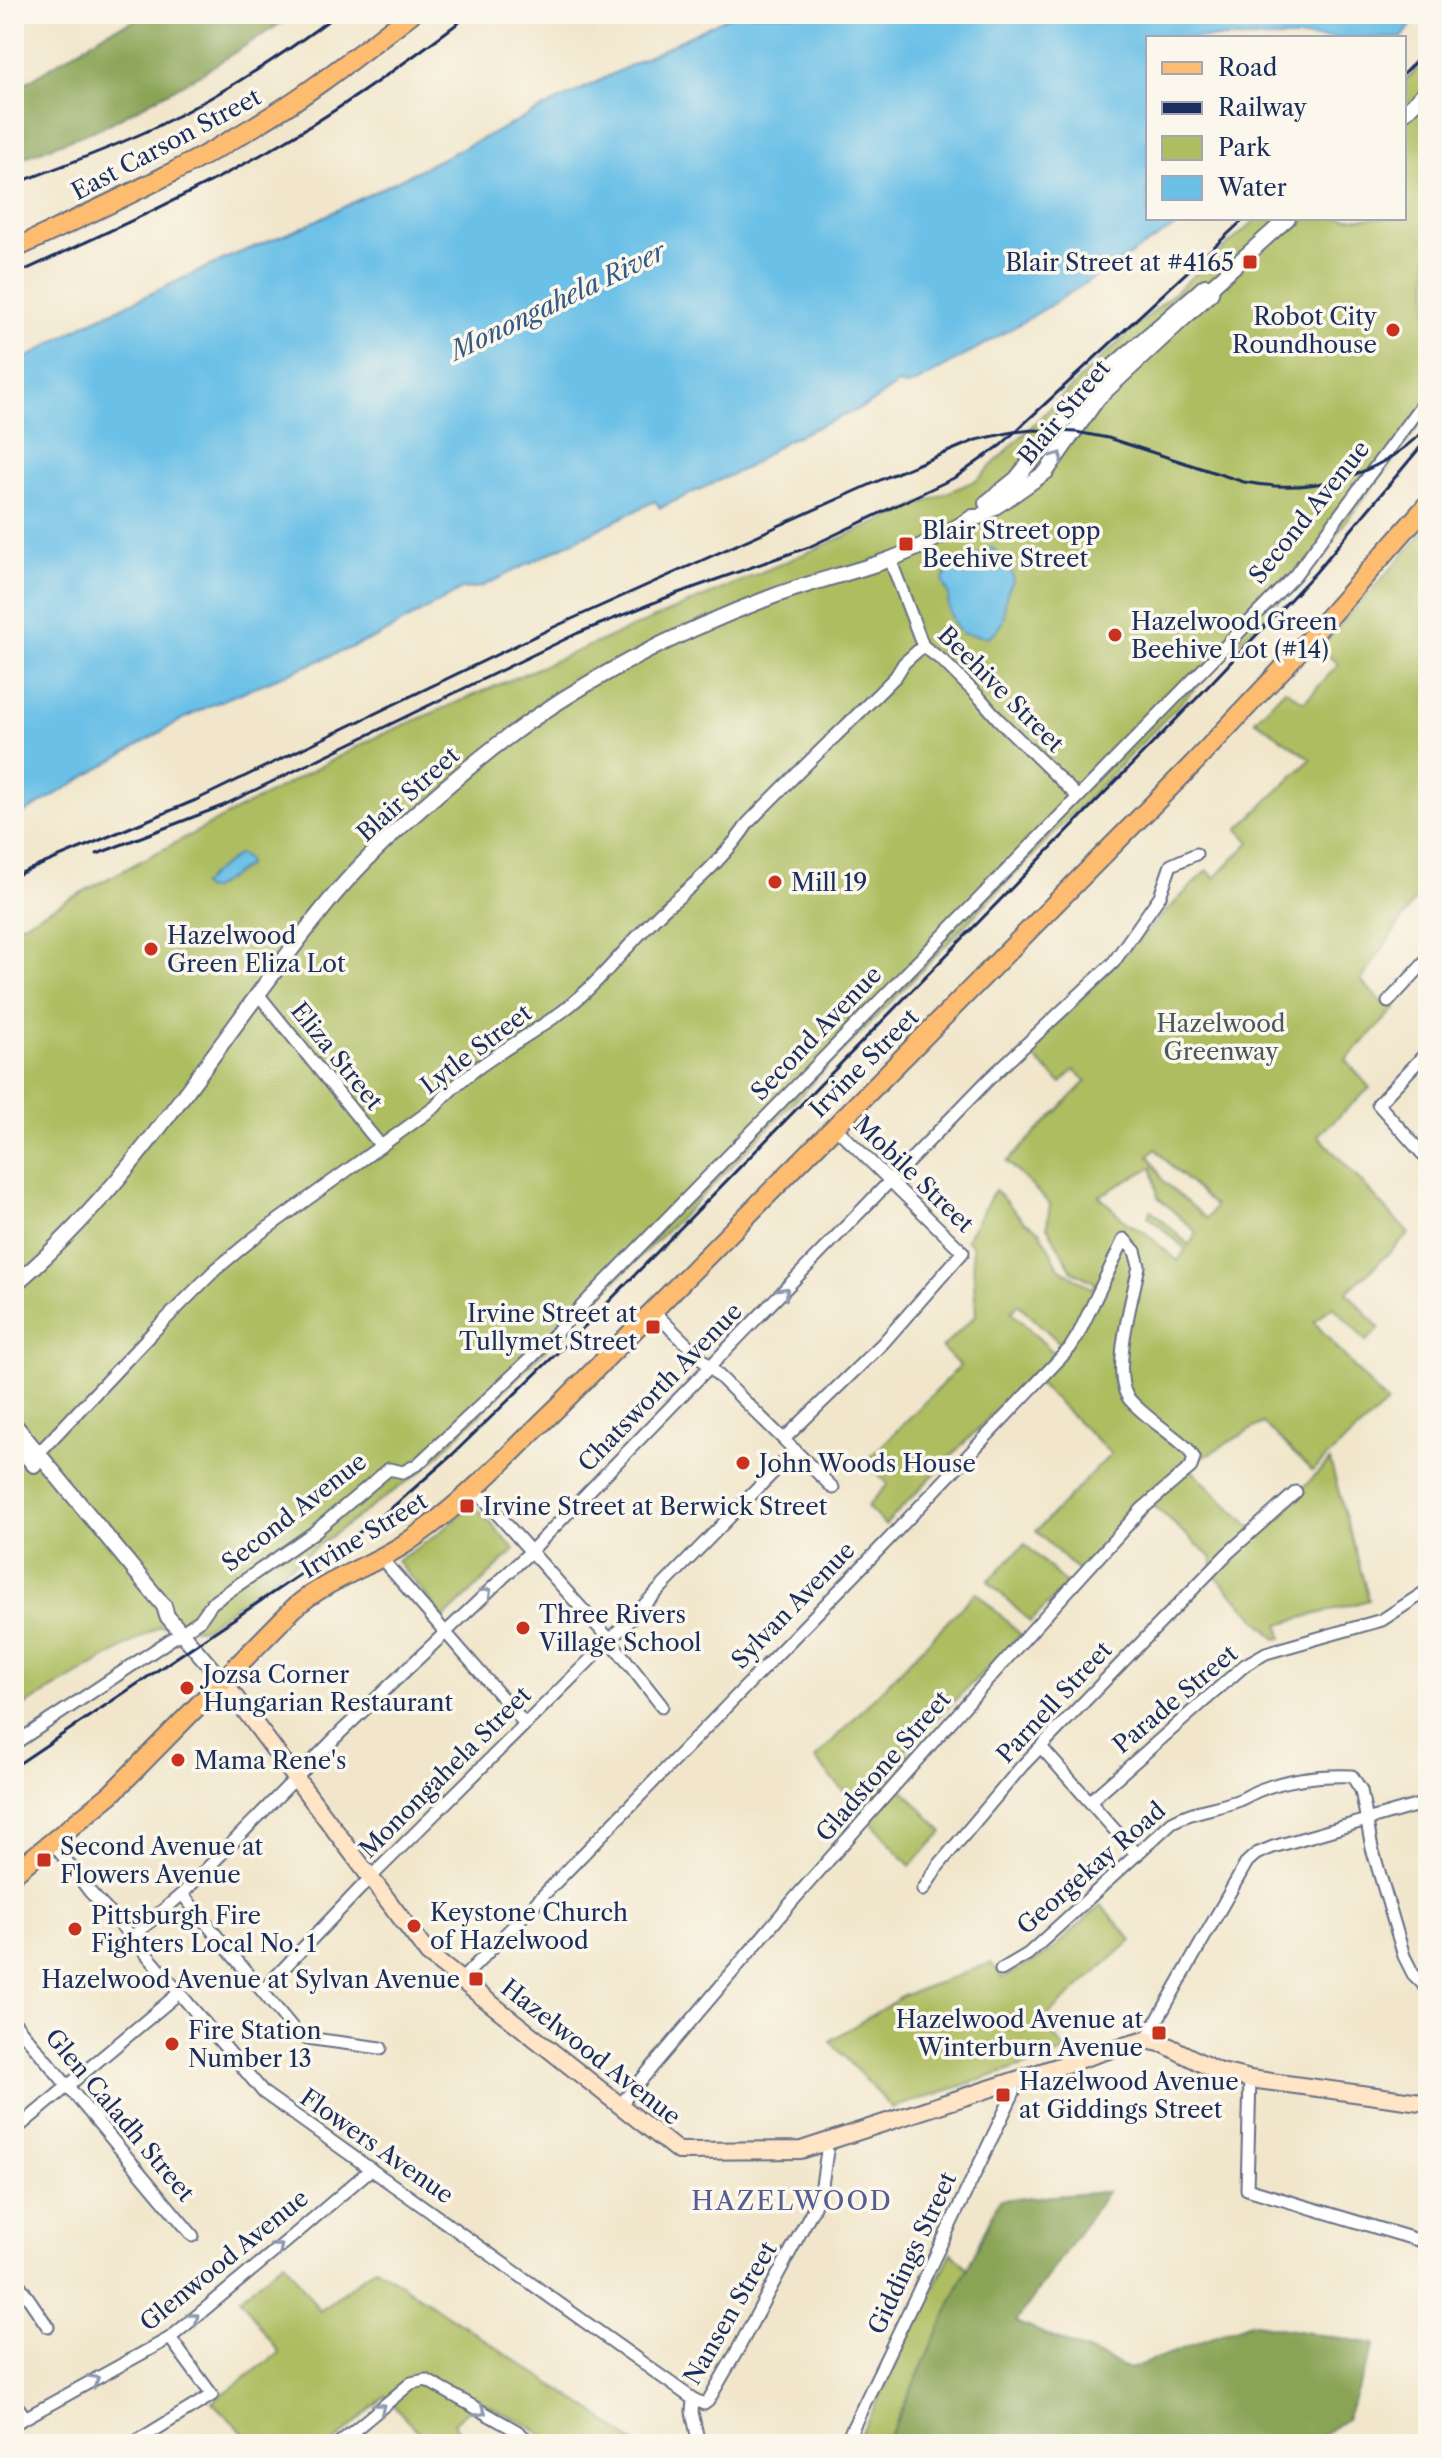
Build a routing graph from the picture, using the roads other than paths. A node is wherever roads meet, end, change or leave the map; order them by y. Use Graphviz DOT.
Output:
graph roads {
  1 [pos="411,14"];
  2 [pos="1428,89"];
  3 [pos="1406,111"];
  4 [pos="1286,220"];
  5 [pos="14,249"];
  6 [pos="1428,396"];
  7 [pos="1428,504"];
  8 [pos="890,559"];
  9 [pos="923,646"];
  10 [pos="1078,797"];
  11 [pos="1196,854"];
  12 [pos="1428,959"];
  13 [pos="258,994"];
  14 [pos="1388,1002"];
  15 [pos="1428,1051"];
  16 [pos="835,1127"];
  17 [pos="1428,1139"];
  18 [pos="381,1146"];
  19 [pos="1419,1149"];
  20 [pos="1428,1160"];
  21 [pos="891,1180"];
  22 [pos="14,1285"];
  23 [pos="654,1312"];
  24 [pos="710,1367"];
  25 [pos="14,1424"];
  26 [pos="784,1439"];
  27 [pos="14,1442"];
  28 [pos="795,1450"];
  29 [pos="34,1458"];
  30 [pos="1191,1467"];
  31 [pos="474,1488"];
  32 [pos="833,1488"];
  33 [pos="1296,1492"];
  34 [pos="529,1553"];
  35 [pos="381,1558"];
  36 [pos="1428,1590"];
  37 [pos="181,1632"];
  38 [pos="445,1633"];
  39 [pos="610,1640"];
  40 [pos="222,1680"];
  41 [pos="662,1706"];
  42 [pos="525,1724"];
  43 [pos="14,1744"];
  44 [pos="1041,1747"];
  45 [pos="297,1778"];
  46 [pos="1090,1801"];
  47 [pos="1422,1804"];
  48 [pos="1368,1820"];
  49 [pos="53,1843"];
  50 [pos="1137,1855"];
  51 [pos="14,1873"];
  52 [pos="371,1877"];
  53 [pos="923,1890"];
  54 [pos="182,1894"];
  55 [pos="132,1937"];
  56 [pos="1001,1970"];
  57 [pos="462,1979"];
  58 [pos="1428,1989"];
  59 [pos="263,1990"];
  60 [pos="179,1993"];
  61 [pos="14,2022"];
  62 [pos="1146,2040"];
  63 [pos="381,2048"];
  64 [pos="1250,2079"];
  65 [pos="1015,2081"];
  66 [pos="67,2085"];
  67 [pos="1428,2103"];
  68 [pos="620,2105"];
  69 [pos="14,2131"];
  70 [pos="824,2144"];
  71 [pos="371,2169"];
  72 [pos="193,2236"];
  73 [pos="1428,2243"];
  74 [pos="14,2277"];
  75 [pos="48,2327"];
  76 [pos="170,2338"];
  77 [pos="693,2399"];
  78 [pos="14,2402"];
  79 [pos="25,2417"];
  80 [pos="14,2424"];
  81 [pos="132,2444"];
  82 [pos="338,2444"];
  83 [pos="533,2444"];
  84 [pos="699,2444"];
  85 [pos="845,2444"];
  1 -- 5 [label="main road, East Carson Street"];
  2 -- 3 [label="street"];
  4 -- 8 [label="street, Blair Street"];
  6 -- 10 [label="street, Second Avenue"];
  7 -- 16 [label="main road, Irvine Street"];
  8 -- 9 [label="street, Beehive Street"];
  8 -- 13 [label="street, Blair Street"];
  9 -- 10 [label="street, Beehive Street"];
  9 -- 18 [label="street, Lytle Street"];
  10 -- 37 [label="street, Second Avenue"];
  11 -- 21 [label="street, Chatsworth Avenue"];
  12 -- 14 [label="street"];
  13 -- 18 [label="street, Eliza Street"];
  13 -- 22 [label="street, Blair Street"];
  15 -- 19 [label="street"];
  16 -- 21 [label="street, Mobile Street"];
  16 -- 23 [label="main road, Irvine Street"];
  17 -- 19 [label="street"];
  18 -- 29 [label="street, Lytle Street"];
  19 -- 20 [label="street"];
  24 -- 21 [label="street, Chatsworth Avenue, one-way"];
  21 -- 26 [label="street, Mobile Street"];
  23 -- 24 [label="street"];
  23 -- 31 [label="main road, Irvine Street"];
  24 -- 26 [label="street"];
  24 -- 34 [label="street, Chatsworth Avenue"];
  25 -- 29 [label="street, Hazelwood Avenue"];
  26 -- 28 [label="street"];
  27 -- 29 [label="street, Hazelwood Avenue"];
  28 -- 32 [label="street"];
  28 -- 39 [label="street, Monongahela Street"];
  29 -- 37 [label="street, Hazelwood Avenue"];
  30 -- 57 [label="street, Sylvan Avenue"];
  30 -- 68 [label="street, Gladstone Street"];
  31 -- 34 [label="street"];
  31 -- 35 [label="main road, Irvine Street"];
  33 -- 44 [label="street, Parnell Street"];
  38 -- 34 [label="street, Chatsworth Avenue, one-way"];
  34 -- 39 [label="street"];
  35 -- 38 [label="street"];
  35 -- 40 [label="main road, Irvine Street"];
  36 -- 46 [label="street, Parade Street"];
  37 -- 40 [label="street, Hazelwood Avenue"];
  37 -- 43 [label="street, Second Avenue"];
  38 -- 42 [label="street"];
  38 -- 45 [label="street, Chatsworth Avenue"];
  39 -- 41 [label="street"];
  39 -- 42 [label="street, Monongahela Street"];
  40 -- 45 [label="main road, Hazelwood Avenue"];
  40 -- 49 [label="main road"];
  42 -- 52 [label="street, Monongahela Street"];
  44 -- 46 [label="street"];
  44 -- 53 [label="street, Parnell Street"];
  45 -- 52 [label="main road, Hazelwood Avenue"];
  45 -- 54 [label="street, Chatsworth Avenue"];
  46 -- 50 [label="street"];
  47 -- 48 [label="street"];
  48 -- 50 [label="street, Georgekay Road"];
  48 -- 58 [label="street"];
  48 -- 62 [label="street"];
  49 -- 51 [label="main road"];
  49 -- 55 [label="street, Flowers Avenue"];
  50 -- 56 [label="street, Georgekay Road"];
  52 -- 57 [label="main road, Hazelwood Avenue"];
  52 -- 59 [label="street, Monongahela Street"];
  54 -- 55 [label="street, Chatsworth Avenue"];
  54 -- 59 [label="street"];
  55 -- 60 [label="street, Flowers Avenue"];
  57 -- 68 [label="main road, Hazelwood Avenue"];
  59 -- 63 [label="street"];
  60 -- 66 [label="street"];
  60 -- 71 [label="street, Flowers Avenue"];
  61 -- 66 [label="street, Glen Caladh Street"];
  62 -- 64 [label="main road"];
  62 -- 65 [label="main road, Hazelwood Avenue"];
  64 -- 67 [label="main road"];
  64 -- 73 [label="street"];
  65 -- 70 [label="main road, Hazelwood Avenue"];
  65 -- 85 [label="street, Giddings Street"];
  66 -- 69 [label="street"];
  66 -- 72 [label="street, Glen Caladh Street"];
  68 -- 70 [label="main road, Hazelwood Avenue"];
  70 -- 77 [label="street, Nansen Street"];
  76 -- 71 [label="street, Glenwood Avenue, one-way"];
  71 -- 77 [label="street, Flowers Avenue"];
  74 -- 75 [label="street"];
  79 -- 76 [label="street, Glenwood Avenue, one-way"];
  76 -- 81 [label="street"];
  77 -- 84 [label="street"];
  78 -- 79 [label="street"];
  79 -- 80 [label="street, Glenwood Avenue"];
  82 -- 83 [label="street, one-way"];
}
